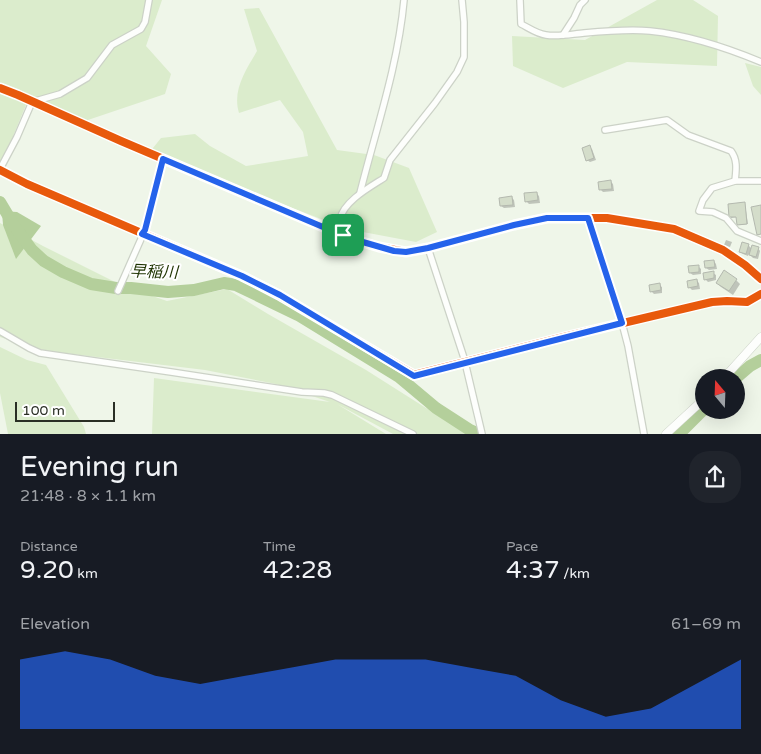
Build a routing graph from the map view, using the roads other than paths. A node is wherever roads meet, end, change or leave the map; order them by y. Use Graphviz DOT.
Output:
graph roads {
  1 [pos="150,0"];
  2 [pos="404,0"];
  3 [pos="462,0"];
  4 [pos="520,0"];
  5 [pos="585,0"];
  6 [pos="563,35"];
  7 [pos="761,62"];
  8 [pos="0,88"];
  9 [pos="32,102"];
  10 [pos="605,130"];
  11 [pos="163,159"];
  12 [pos="0,170"];
  13 [pos="735,181"];
  14 [pos="761,181"];
  15 [pos="360,193"];
  16 [pos="588,218"];
  17 [pos="142,234"];
  18 [pos="343,235"];
  19 [pos="761,241"];
  20 [pos="428,248"];
  21 [pos="761,279"];
  22 [pos="118,291"];
  23 [pos="761,294"];
  24 [pos="622,323"];
  25 [pos="0,331"];
  26 [pos="761,337"];
  27 [pos="465,362"];
  28 [pos="732,369"];
  29 [pos="695,407"];
  30 [pos="413,434"];
  31 [pos="482,434"];
  32 [pos="644,434"];
  33 [pos="666,434"];
  1 -- 9 [label="street"];
  2 -- 15 [label="street"];
  3 -- 15 [label="street"];
  4 -- 6 [label="street"];
  5 -- 6 [label="street"];
  6 -- 7 [label="street"];
  8 -- 9 [label="street"];
  9 -- 11 [label="street"];
  9 -- 12 [label="street"];
  10 -- 13 [label="street"];
  11 -- 17 [label="street"];
  11 -- 18 [label="street"];
  12 -- 17 [label="street"];
  13 -- 14 [label="street"];
  13 -- 19 [label="street"];
  15 -- 18 [label="street"];
  16 -- 20 [label="street"];
  16 -- 21 [label="street"];
  16 -- 24 [label="street"];
  17 -- 22 [label="street"];
  17 -- 27 [label="street"];
  18 -- 20 [label="street"];
  20 -- 27 [label="street"];
  23 -- 24 [label="street"];
  24 -- 27 [label="street"];
  24 -- 32 [label="street"];
  25 -- 30 [label="street"];
  26 -- 28 [label="main road"];
  27 -- 31 [label="street"];
  29 -- 33 [label="main road"];
}
